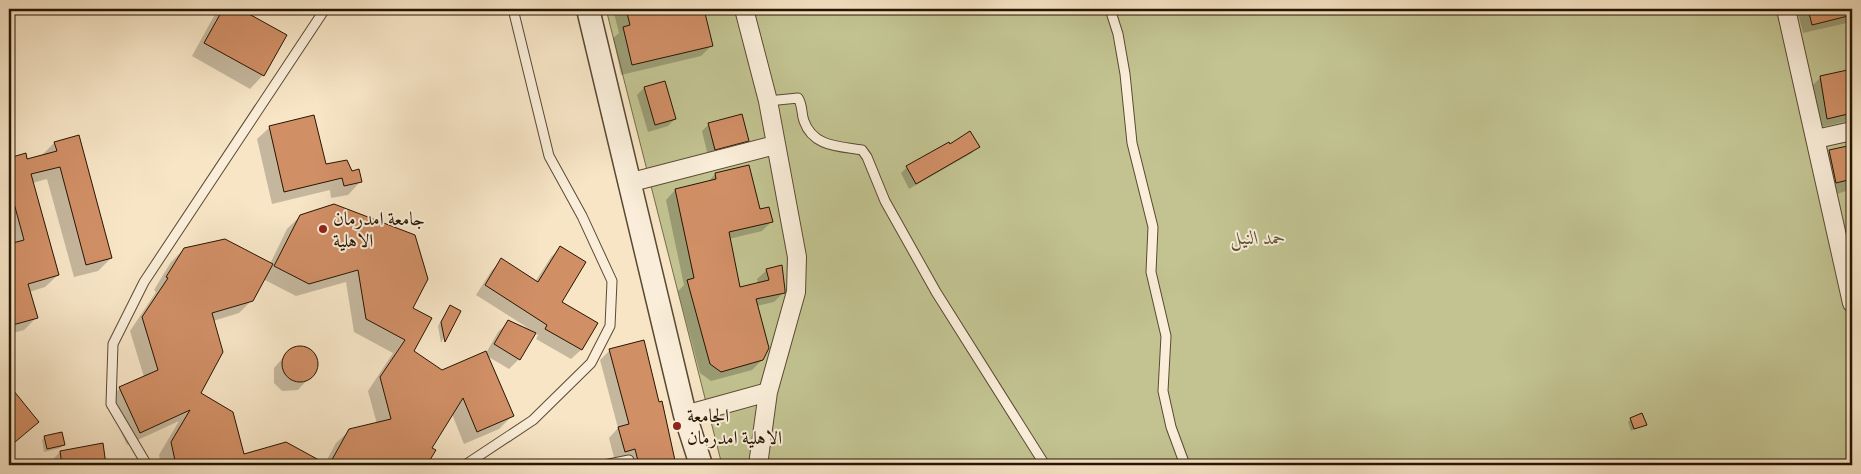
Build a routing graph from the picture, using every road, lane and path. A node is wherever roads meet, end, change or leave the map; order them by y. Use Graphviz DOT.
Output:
graph roads {
  1 [pos="325,9"];
  2 [pos="513,9"];
  3 [pos="588,9"];
  4 [pos="744,9"];
  5 [pos="1110,9"];
  6 [pos="1786,9"];
  7 [pos="768,101"];
  8 [pos="1852,131"];
  9 [pos="1816,139"];
  10 [pos="775,145"];
  11 [pos="628,183"];
  12 [pos="1852,303"];
  13 [pos="768,392"];
  14 [pos="685,415"];
  15 [pos="629,460"];
  16 [pos="147,465"];
  17 [pos="466,465"];
  18 [pos="604,465"];
  19 [pos="700,465"];
  20 [pos="758,465"];
  21 [pos="1045,465"];
  22 [pos="1185,465"];
  1 -- 16 [label="lane"];
  2 -- 17 [label="lane"];
  3 -- 11 [label="street"];
  4 -- 7 [label="street"];
  5 -- 22 [label="lane"];
  6 -- 9 [label="street"];
  7 -- 10 [label="street"];
  7 -- 21 [label="lane"];
  8 -- 9 [label="street"];
  9 -- 12 [label="street"];
  10 -- 11 [label="street"];
  10 -- 13 [label="street"];
  11 -- 14 [label="street"];
  13 -- 14 [label="street"];
  13 -- 20 [label="street"];
  14 -- 19 [label="street"];
  15 -- 18 [label="lane"];
}
